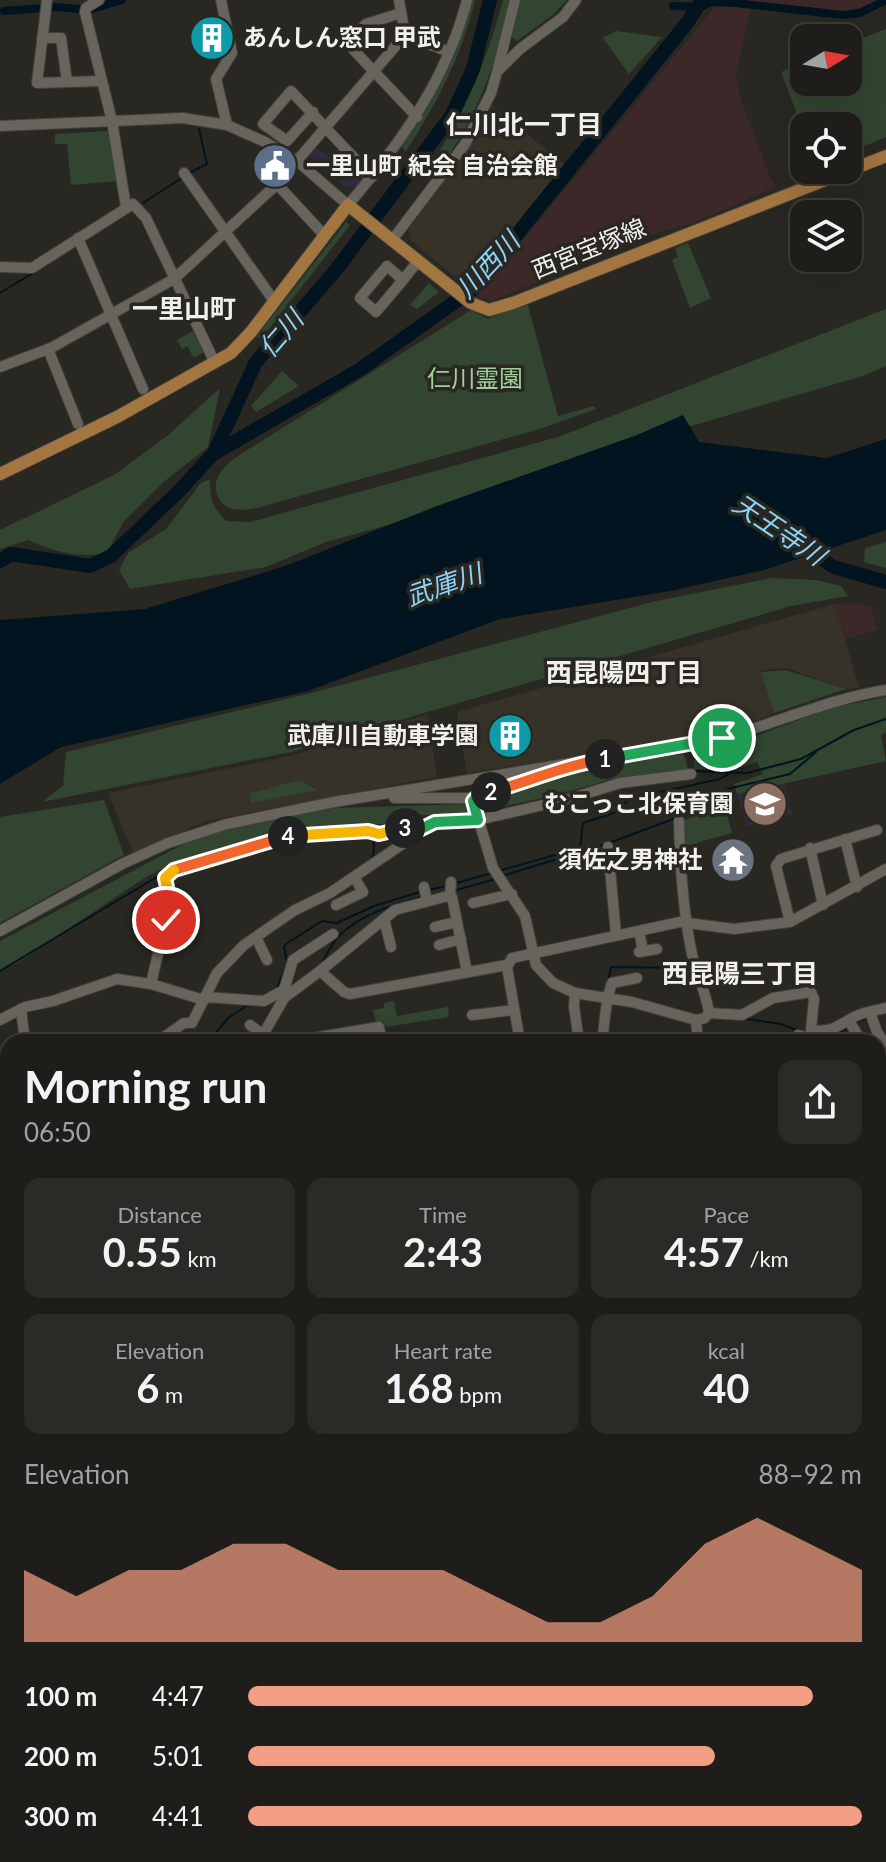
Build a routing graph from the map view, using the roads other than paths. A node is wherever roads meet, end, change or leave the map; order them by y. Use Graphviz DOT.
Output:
graph roads {
  1 [pos="47,0"];
  2 [pos="99,0"];
  3 [pos="221,0"];
  4 [pos="399,0"];
  5 [pos="467,0"];
  6 [pos="515,0"];
  7 [pos="576,0"];
  8 [pos="401,13"];
  9 [pos="405,35"];
  10 [pos="42,38"];
  11 [pos="506,40"];
  12 [pos="520,49"];
  13 [pos="449,52"];
  14 [pos="375,71"];
  15 [pos="497,72"];
  16 [pos="102,81"];
  17 [pos="67,82"];
  18 [pos="313,112"];
  19 [pos="417,117"];
  20 [pos="112,121"];
  21 [pos="227,125"];
  22 [pos="0,126"];
  23 [pos="326,127"];
  24 [pos="886,156"];
  25 [pos="297,161"];
  26 [pos="184,173"];
  27 [pos="372,177"];
  28 [pos="277,184"];
  29 [pos="350,206"];
  30 [pos="126,207"];
  31 [pos="226,232"];
  32 [pos="325,236"];
  33 [pos="78,238"];
  34 [pos="392,238"];
  35 [pos="418,261"];
  36 [pos="0,267"];
  37 [pos="174,279"];
  38 [pos="403,280"];
  39 [pos="274,301"];
  40 [pos="111,315"];
  41 [pos="48,349"];
  42 [pos="215,363"];
  43 [pos="0,367"];
  44 [pos="143,389"];
  45 [pos="78,424"];
  46 [pos="0,474"];
  47 [pos="886,690"];
  48 [pos="582,762"];
  49 [pos="691,774"];
  50 [pos="368,797"];
  51 [pos="476,812"];
  52 [pos="679,821"];
  53 [pos="419,828"];
  54 [pos="877,830"];
  55 [pos="845,839"];
  56 [pos="608,847"];
  57 [pos="810,848"];
  58 [pos="610,868"];
  59 [pos="597,869"];
  60 [pos="886,869"];
  61 [pos="354,877"];
  62 [pos="451,882"];
  63 [pos="424,887"];
  64 [pos="857,887"];
  65 [pos="512,894"];
  66 [pos="450,897"];
  67 [pos="426,900"];
  68 [pos="473,903"];
  69 [pos="336,905"];
  70 [pos="823,905"];
  71 [pos="384,919"];
  72 [pos="457,922"];
  73 [pos="687,922"];
  74 [pos="790,922"];
  75 [pos="435,927"];
  76 [pos="0,931"];
  77 [pos="639,931"];
  78 [pos="333,934"];
  79 [pos="616,935"];
  80 [pos="256,937"];
  81 [pos="461,939"];
  82 [pos="439,945"];
  83 [pos="391,947"];
  84 [pos="657,949"];
  85 [pos="533,953"];
  86 [pos="267,960"];
  87 [pos="507,965"];
  88 [pos="320,971"];
  89 [pos="467,972"];
  90 [pos="637,978"];
  91 [pos="734,980"];
  92 [pos="702,982"];
  93 [pos="151,984"];
  94 [pos="575,993"];
  95 [pos="281,996"];
  96 [pos="202,998"];
  97 [pos="606,999"];
  98 [pos="886,1008"];
  99 [pos="21,1009"];
  100 [pos="514,1010"];
  101 [pos="709,1013"];
  102 [pos="472,1015"];
  103 [pos="872,1015"];
  104 [pos="0,1020"];
  105 [pos="696,1020"];
  106 [pos="849,1021"];
  107 [pos="811,1030"];
  108 [pos="258,1032"];
  109 [pos="24,1034"];
  110 [pos="170,1034"];
  111 [pos="337,1034"];
  112 [pos="380,1034"];
  113 [pos="518,1034"];
  114 [pos="578,1034"];
  115 [pos="603,1034"];
  116 [pos="697,1034"];
  117 [pos="810,1034"];
  118 [pos="857,1034"];
  119 [pos="881,1034"];
  1 -- 10 [label="street"];
  2 -- 16 [label="street"];
  3 -- 21 [label="street"];
  4 -- 8 [label="street"];
  5 -- 13 [label="street"];
  6 -- 11 [label="street"];
  7 -- 12 [label="street"];
  8 -- 9 [label="street"];
  8 -- 14 [label="street"];
  9 -- 13 [label="street"];
  9 -- 14 [label="street"];
  10 -- 17 [label="street"];
  10 -- 17 [label="street"];
  11 -- 12 [label="street"];
  11 -- 15 [label="street"];
  12 -- 15 [label="street"];
  13 -- 19 [label="street"];
  14 -- 19 [label="street"];
  14 -- 23 [label="street"];
  15 -- 34 [label="street"];
  16 -- 17 [label="street"];
  16 -- 20 [label="street"];
  18 -- 18 [label="street"];
  18 -- 23 [label="street"];
  19 -- 27 [label="street"];
  20 -- 21 [label="street"];
  20 -- 22 [label="street"];
  20 -- 30 [label="street"];
  21 -- 25 [label="street"];
  23 -- 25 [label="street"];
  23 -- 27 [label="street"];
  24 -- 35 [label="main road, 西宮宝塚線"];
  25 -- 28 [label="street"];
  25 -- 29 [label="street"];
  26 -- 31 [label="street"];
  27 -- 29 [label="street"];
  28 -- 31 [label="street"];
  28 -- 32 [label="street"];
  29 -- 32 [label="main road"];
  29 -- 34 [label="main road, 西宮宝塚線"];
  30 -- 33 [label="street"];
  30 -- 37 [label="street"];
  31 -- 37 [label="street"];
  31 -- 39 [label="street"];
  32 -- 39 [label="main road"];
  33 -- 36 [label="street"];
  33 -- 40 [label="street"];
  34 -- 35 [label="main road, 西宮宝塚線"];
  35 -- 38 [label="street"];
  37 -- 40 [label="street"];
  37 -- 42 [label="street"];
  38 -- 38 [label="street"];
  39 -- 42 [label="main road"];
  40 -- 41 [label="street"];
  40 -- 44 [label="street"];
  41 -- 43 [label="street"];
  41 -- 45 [label="street"];
  42 -- 46 [label="main road"];
  47 -- 48 [label="street"];
  48 -- 50 [label="street"];
  48 -- 51 [label="street"];
  49 -- 51 [label="street"];
  50 -- 51 [label="street"];
  50 -- 76 [label="street"];
  51 -- 53 [label="street"];
  51 -- 65 [label="street"];
  52 -- 73 [label="street"];
  53 -- 61 [label="street"];
  53 -- 93 [label="street"];
  54 -- 55 [label="street"];
  55 -- 57 [label="street"];
  55 -- 64 [label="street"];
  56 -- 58 [label="street"];
  57 -- 70 [label="street"];
  57 -- 74 [label="street"];
  58 -- 59 [label="street"];
  58 -- 79 [label="street"];
  60 -- 64 [label="street"];
  61 -- 69 [label="street"];
  61 -- 80 [label="street"];
  62 -- 66 [label="street"];
  63 -- 67 [label="street"];
  64 -- 70 [label="street"];
  65 -- 68 [label="street"];
  65 -- 85 [label="street"];
  66 -- 67 [label="street"];
  66 -- 72 [label="street"];
  67 -- 71 [label="street"];
  70 -- 74 [label="street"];
  71 -- 83 [label="street"];
  71 -- 88 [label="street"];
  72 -- 75 [label="street"];
  72 -- 81 [label="street"];
  73 -- 74 [label="street"];
  73 -- 77 [label="street"];
  73 -- 92 [label="street"];
  77 -- 79 [label="street"];
  77 -- 84 [label="street"];
  78 -- 95 [label="street"];
  79 -- 85 [label="street"];
  80 -- 86 [label="street"];
  80 -- 96 [label="street"];
  81 -- 82 [label="street"];
  81 -- 89 [label="street"];
  85 -- 87 [label="street"];
  85 -- 94 [label="street"];
  87 -- 89 [label="street"];
  87 -- 100 [label="street"];
  88 -- 89 [label="street"];
  88 -- 95 [label="street"];
  90 -- 97 [label="street"];
  91 -- 92 [label="street"];
  92 -- 101 [label="street"];
  93 -- 96 [label="street"];
  93 -- 99 [label="street"];
  94 -- 97 [label="street"];
  94 -- 114 [label="street"];
  95 -- 96 [label="street"];
  95 -- 108 [label="street"];
  96 -- 110 [label="street"];
  97 -- 105 [label="street"];
  97 -- 115 [label="street"];
  98 -- 103 [label="street"];
  99 -- 104 [label="street"];
  99 -- 109 [label="street"];
  100 -- 102 [label="street"];
  100 -- 113 [label="street"];
  101 -- 105 [label="street"];
  101 -- 107 [label="street"];
  103 -- 106 [label="street"];
  103 -- 119 [label="street"];
  105 -- 116 [label="street"];
  106 -- 107 [label="street"];
  106 -- 118 [label="street"];
  107 -- 117 [label="street"];
  111 -- 112 [label="street"];
}
